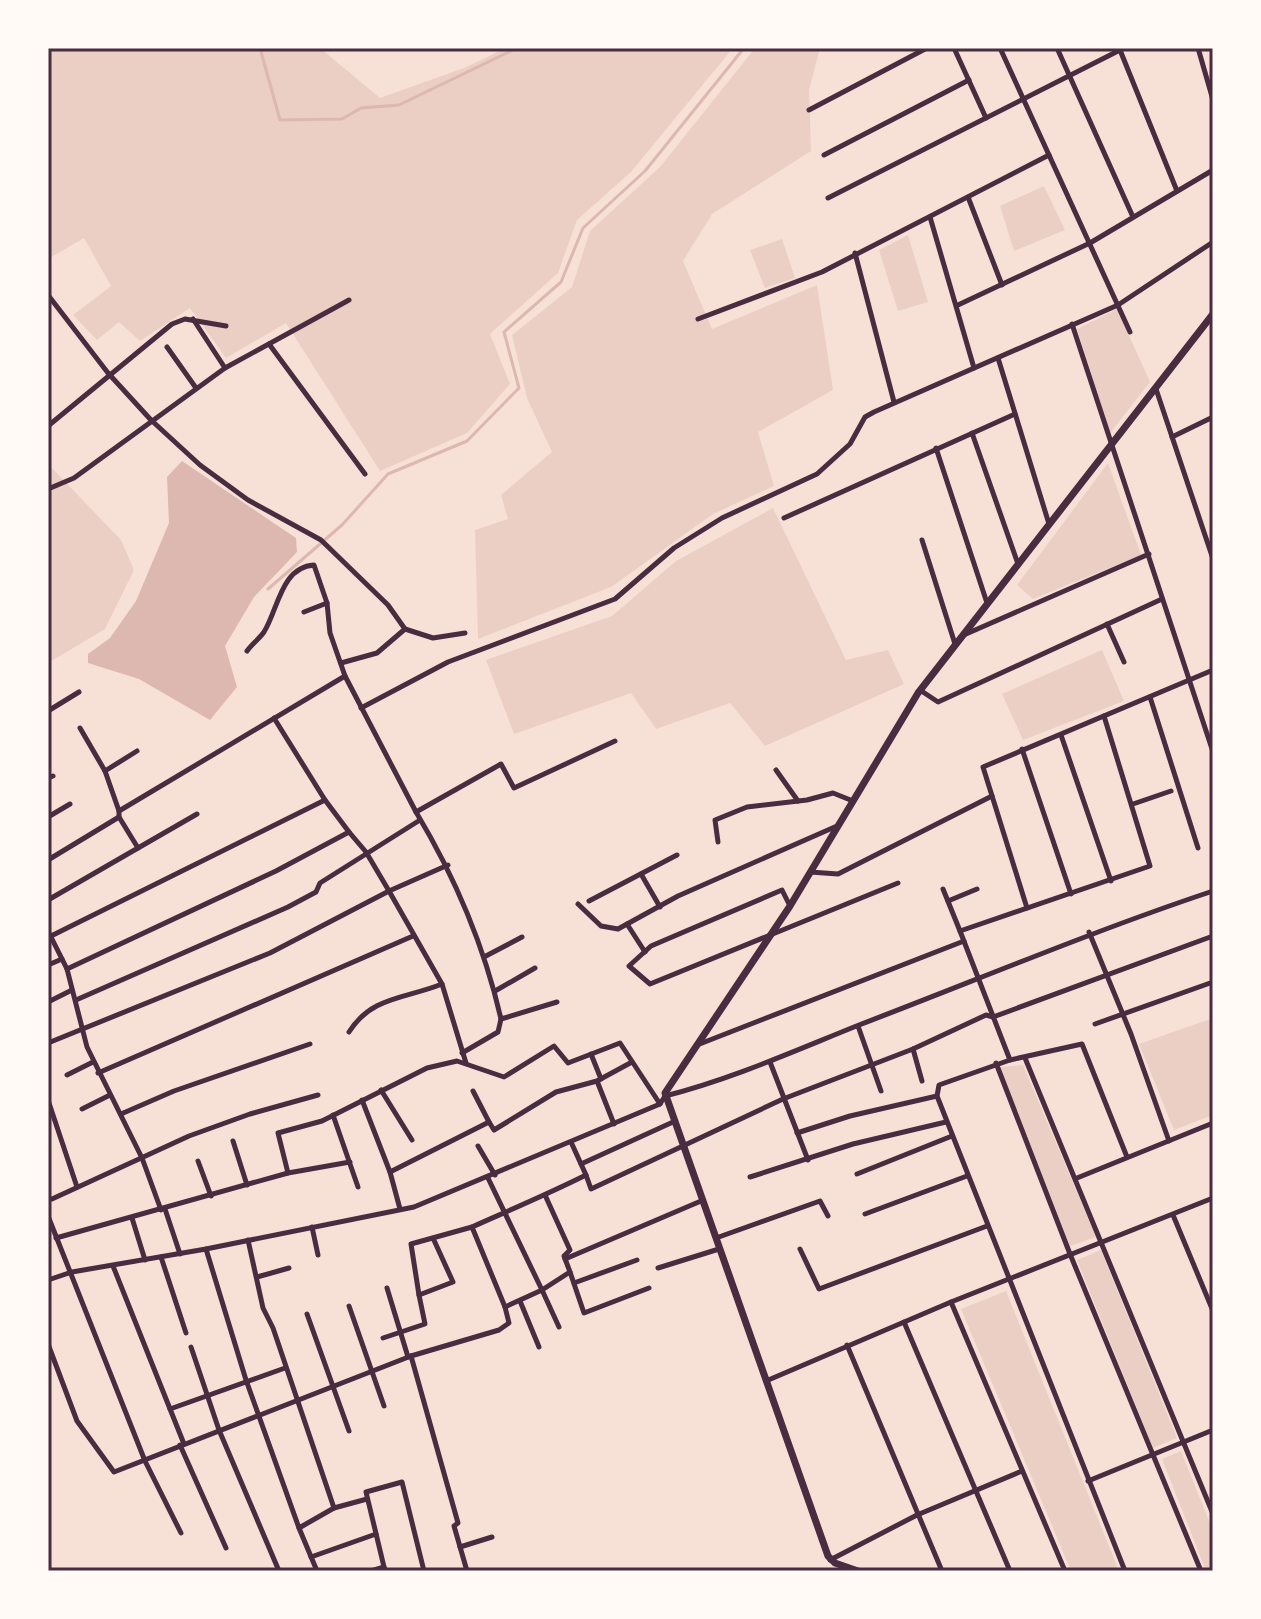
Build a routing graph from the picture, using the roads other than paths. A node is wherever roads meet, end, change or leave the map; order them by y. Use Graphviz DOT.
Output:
graph roads {
  1 [pos="927,48"];
  2 [pos="954,48"];
  3 [pos="1000,48"];
  4 [pos="1057,48"];
  5 [pos="1198,48"];
  6 [pos="1122,49"];
  7 [pos="1069,76"];
  8 [pos="969,80"];
  9 [pos="1023,99"];
  10 [pos="1213,100"];
  11 [pos="809,110"];
  12 [pos="986,118"];
  13 [pos="824,155"];
  14 [pos="1049,155"];
  15 [pos="1213,170"];
  16 [pos="1177,191"];
  17 [pos="968,197"];
  18 [pos="828,198"];
  19 [pos="930,217"];
  20 [pos="1133,217"];
  21 [pos="1213,242"];
  22 [pos="1090,243"];
  23 [pos="855,253"];
  24 [pos="1002,285"];
  25 [pos="48,295"];
  26 [pos="349,300"];
  27 [pos="958,305"];
  28 [pos="1118,305"];
  29 [pos="1213,314"];
  30 [pos="193,319"];
  31 [pos="698,319"];
  32 [pos="1072,324"];
  33 [pos="226,326"];
  34 [pos="1130,332"];
  35 [pos="269,344"];
  36 [pos="167,347"];
  37 [pos="998,358"];
  38 [pos="225,368"];
  39 [pos="974,368"];
  40 [pos="108,373"];
  41 [pos="196,388"];
  42 [pos="1155,388"];
  43 [pos="894,402"];
  44 [pos="1015,414"];
  45 [pos="1213,417"];
  46 [pos="151,420"];
  47 [pos="48,426"];
  48 [pos="972,433"];
  49 [pos="1172,437"];
  50 [pos="1110,446"];
  51 [pos="936,448"];
  52 [pos="365,474"];
  53 [pos="48,489"];
  54 [pos="784,518"];
  55 [pos="1049,524"];
  56 [pos="922,540"];
  57 [pos="1149,554"];
  58 [pos="1213,559"];
  59 [pos="1018,564"];
  60 [pos="1162,599"];
  61 [pos="327,603"];
  62 [pos="987,604"];
  63 [pos="304,612"];
  64 [pos="1107,624"];
  65 [pos="405,629"];
  66 [pos="465,633"];
  67 [pos="963,635"];
  68 [pos="955,645"];
  69 [pos="247,651"];
  70 [pos="1124,662"];
  71 [pos="341,663"];
  72 [pos="1213,670"];
  73 [pos="345,676"];
  74 [pos="1189,680"];
  75 [pos="920,690"];
  76 [pos="79,692"];
  77 [pos="1150,697"];
  78 [pos="361,708"];
  79 [pos="48,711"];
  80 [pos="1104,716"];
  81 [pos="274,718"];
  82 [pos="80,728"];
  83 [pos="1061,735"];
  84 [pos="615,741"];
  85 [pos="1022,749"];
  86 [pos="137,751"];
  87 [pos="1213,752"];
  88 [pos="776,770"];
  89 [pos="105,771"];
  90 [pos="1171,791"];
  91 [pos="992,796"];
  92 [pos="325,800"];
  93 [pos="798,801"];
  94 [pos="853,801"];
  95 [pos="70,804"];
  96 [pos="1133,804"];
  97 [pos="416,812"];
  98 [pos="119,814"];
  99 [pos="197,814"];
  100 [pos="48,817"];
  101 [pos="420,820"];
  102 [pos="838,826"];
  103 [pos="349,832"];
  104 [pos="718,842"];
  105 [pos="138,848"];
  106 [pos="1198,848"];
  107 [pos="366,852"];
  108 [pos="677,855"];
  109 [pos="48,860"];
  110 [pos="448,865"];
  111 [pos="810,872"];
  112 [pos="641,874"];
  113 [pos="1111,881"];
  114 [pos="898,883"];
  115 [pos="943,889"];
  116 [pos="977,889"];
  117 [pos="389,891"];
  118 [pos="1213,891"];
  119 [pos="1071,894"];
  120 [pos="48,900"];
  121 [pos="589,901"];
  122 [pos="948,901"];
  123 [pos="578,904"];
  124 [pos="790,906"];
  125 [pos="660,907"];
  126 [pos="1027,908"];
  127 [pos="627,924"];
  128 [pos="960,931"];
  129 [pos="1089,932"];
  130 [pos="50,933"];
  131 [pos="772,933"];
  132 [pos="413,936"];
  133 [pos="1213,936"];
  134 [pos="522,937"];
  135 [pos="964,941"];
  136 [pos="645,952"];
  137 [pos="484,957"];
  138 [pos="62,959"];
  139 [pos="48,965"];
  140 [pos="535,968"];
  141 [pos="67,969"];
  142 [pos="1106,973"];
  143 [pos="978,981"];
  144 [pos="1213,982"];
  145 [pos="442,984"];
  146 [pos="72,990"];
  147 [pos="495,991"];
  148 [pos="76,1000"];
  149 [pos="48,1002"];
  150 [pos="557,1002"];
  151 [pos="1123,1013"];
  152 [pos="993,1017"];
  153 [pos="501,1019"];
  154 [pos="1095,1024"];
  155 [pos="858,1026"];
  156 [pos="84,1032"];
  157 [pos="349,1032"];
  158 [pos="48,1043"];
  159 [pos="310,1044"];
  160 [pos="697,1045"];
  161 [pos="913,1049"];
  162 [pos="462,1053"];
  163 [pos="591,1054"];
  164 [pos="1025,1058"];
  165 [pos="1010,1060"];
  166 [pos="93,1062"];
  167 [pos="632,1062"];
  168 [pos="770,1062"];
  169 [pos="466,1063"];
  170 [pos="996,1063"];
  171 [pos="871,1065"];
  172 [pos="98,1073"];
  173 [pos="67,1075"];
  174 [pos="599,1080"];
  175 [pos="922,1081"];
  176 [pos="381,1090"];
  177 [pos="473,1091"];
  178 [pos="881,1091"];
  179 [pos="110,1095"];
  180 [pos="318,1095"];
  181 [pos="665,1096"];
  182 [pos="937,1096"];
  183 [pos="783,1099"];
  184 [pos="48,1100"];
  185 [pos="362,1100"];
  186 [pos="660,1104"];
  187 [pos="82,1109"];
  188 [pos="121,1114"];
  189 [pos="333,1115"];
  190 [pos="489,1122"];
  191 [pos="673,1122"];
  192 [pos="946,1122"];
  193 [pos="1213,1123"];
  194 [pos="614,1124"];
  195 [pos="797,1133"];
  196 [pos="952,1136"];
  197 [pos="412,1140"];
  198 [pos="233,1141"];
  199 [pos="1169,1141"];
  200 [pos="571,1142"];
  201 [pos="681,1145"];
  202 [pos="478,1146"];
  203 [pos="1127,1157"];
  204 [pos="142,1158"];
  205 [pos="808,1160"];
  206 [pos="198,1161"];
  207 [pos="350,1162"];
  208 [pos="581,1164"];
  209 [pos="390,1172"];
  210 [pos="288,1173"];
  211 [pos="857,1174"];
  212 [pos="495,1175"];
  213 [pos="586,1175"];
  214 [pos="967,1176"];
  215 [pos="750,1177"];
  216 [pos="488,1178"];
  217 [pos="1077,1178"];
  218 [pos="247,1185"];
  219 [pos="77,1187"];
  220 [pos="358,1187"];
  221 [pos="545,1195"];
  222 [pos="211,1196"];
  223 [pos="1213,1198"];
  224 [pos="52,1199"];
  225 [pos="701,1201"];
  226 [pos="400,1209"];
  227 [pos="163,1210"];
  228 [pos="503,1213"];
  229 [pos="865,1214"];
  230 [pos="1173,1215"];
  231 [pos="48,1216"];
  232 [pos="828,1216"];
  233 [pos="132,1218"];
  234 [pos="987,1226"];
  235 [pos="312,1227"];
  236 [pos="472,1227"];
  237 [pos="56,1238"];
  238 [pos="433,1238"];
  239 [pos="715,1238"];
  240 [pos="248,1240"];
  241 [pos="1102,1242"];
  242 [pos="206,1249"];
  243 [pos="719,1249"];
  244 [pos="800,1249"];
  245 [pos="180,1254"];
  246 [pos="1070,1254"];
  247 [pos="318,1255"];
  248 [pos="161,1257"];
  249 [pos="565,1259"];
  250 [pos="145,1260"];
  251 [pos="637,1260"];
  252 [pos="113,1266"];
  253 [pos="289,1268"];
  254 [pos="658,1268"];
  255 [pos="72,1272"];
  256 [pos="570,1272"];
  257 [pos="257,1277"];
  258 [pos="48,1280"];
  259 [pos="1008,1280"];
  260 [pos="574,1283"];
  261 [pos="387,1288"];
  262 [pos="649,1288"];
  263 [pos="542,1290"];
  264 [pos="419,1295"];
  265 [pos="1210,1295"];
  266 [pos="520,1301"];
  267 [pos="951,1302"];
  268 [pos="349,1306"];
  269 [pos="505,1307"];
  270 [pos="1213,1311"];
  271 [pos="307,1314"];
  272 [pos="904,1322"];
  273 [pos="559,1327"];
  274 [pos="186,1333"];
  275 [pos="400,1333"];
  276 [pos="383,1338"];
  277 [pos="48,1344"];
  278 [pos="847,1345"];
  279 [pos="191,1347"];
  280 [pos="539,1347"];
  281 [pos="409,1356"];
  282 [pos="285,1368"];
  283 [pos="372,1371"];
  284 [pos="246,1380"];
  285 [pos="766,1381"];
  286 [pos="333,1385"];
  287 [pos="208,1395"];
  288 [pos="295,1400"];
  289 [pos="384,1406"];
  290 [pos="170,1409"];
  291 [pos="259,1416"];
  292 [pos="219,1430"];
  293 [pos="1213,1430"];
  294 [pos="349,1431"];
  295 [pos="1184,1442"];
  296 [pos="182,1444"];
  297 [pos="1153,1454"];
  298 [pos="145,1461"];
  299 [pos="1022,1471"];
  300 [pos="1088,1481"];
  301 [pos="975,1489"];
  302 [pos="367,1499"];
  303 [pos="334,1508"];
  304 [pos="1213,1514"];
  305 [pos="917,1515"];
  306 [pos="299,1528"];
  307 [pos="181,1533"];
  308 [pos="376,1534"];
  309 [pos="492,1537"];
  310 [pos="460,1547"];
  311 [pos="226,1548"];
  312 [pos="311,1557"];
  313 [pos="830,1560"];
  314 [pos="384,1569"];
  315 [pos="279,1571"];
  316 [pos="317,1571"];
  317 [pos="371,1571"];
  318 [pos="424,1571"];
  319 [pos="467,1571"];
  320 [pos="858,1571"];
  321 [pos="942,1571"];
  322 [pos="1010,1571"];
  323 [pos="1065,1571"];
  324 [pos="1125,1571"];
  325 [pos="1201,1571"];
  1 -- 11 [label="street"];
  2 -- 8 [label="street"];
  3 -- 9 [label="street"];
  4 -- 7 [label="street"];
  5 -- 10 [label="street"];
  6 -- 7 [label="street"];
  6 -- 16 [label="street"];
  7 -- 9 [label="street"];
  7 -- 20 [label="street"];
  8 -- 12 [label="street"];
  8 -- 13 [label="street"];
  9 -- 12 [label="street"];
  9 -- 14 [label="street"];
  12 -- 18 [label="street"];
  14 -- 17 [label="street"];
  14 -- 22 [label="street"];
  15 -- 16 [label="street"];
  16 -- 20 [label="street"];
  17 -- 19 [label="street"];
  17 -- 24 [label="street"];
  19 -- 23 [label="street"];
  19 -- 27 [label="street"];
  20 -- 22 [label="street"];
  21 -- 28 [label="street"];
  22 -- 24 [label="street"];
  22 -- 28 [label="street"];
  23 -- 31 [label="street"];
  23 -- 43 [label="street"];
  24 -- 27 [label="street"];
  25 -- 40 [label="street"];
  26 -- 35 [label="street"];
  27 -- 39 [label="street"];
  28 -- 32 [label="street"];
  28 -- 34 [label="street"];
  29 -- 42 [label="main road"];
  30 -- 33 [label="street"];
  30 -- 38 [label="street"];
  30 -- 40 [label="street"];
  32 -- 37 [label="street"];
  32 -- 50 [label="street"];
  35 -- 38 [label="street"];
  35 -- 52 [label="street"];
  36 -- 41 [label="street"];
  37 -- 39 [label="street"];
  37 -- 44 [label="street"];
  38 -- 41 [label="street"];
  39 -- 43 [label="street"];
  40 -- 46 [label="street"];
  40 -- 47 [label="street"];
  41 -- 46 [label="street"];
  42 -- 49 [label="street"];
  42 -- 50 [label="main road"];
  43 -- 78 [label="street"];
  44 -- 48 [label="street"];
  44 -- 55 [label="street"];
  45 -- 49 [label="street"];
  46 -- 53 [label="street"];
  46 -- 65 [label="street"];
  48 -- 51 [label="street"];
  48 -- 59 [label="street"];
  49 -- 58 [label="street"];
  50 -- 55 [label="main road"];
  50 -- 57 [label="street"];
  51 -- 54 [label="street"];
  51 -- 62 [label="street"];
  55 -- 59 [label="main road"];
  56 -- 68 [label="street"];
  57 -- 60 [label="street"];
  57 -- 67 [label="street"];
  59 -- 62 [label="main road"];
  60 -- 64 [label="street"];
  60 -- 74 [label="street"];
  61 -- 63 [label="street"];
  61 -- 69 [label="street"];
  61 -- 71 [label="street"];
  62 -- 67 [label="main road"];
  64 -- 70 [label="street"];
  64 -- 75 [label="street"];
  65 -- 66 [label="street"];
  65 -- 71 [label="street"];
  67 -- 68 [label="main road"];
  68 -- 75 [label="main road"];
  71 -- 73 [label="street"];
  72 -- 74 [label="street"];
  73 -- 78 [label="street"];
  73 -- 81 [label="street"];
  74 -- 77 [label="street"];
  74 -- 87 [label="street"];
  75 -- 94 [label="main road"];
  76 -- 79 [label="street"];
  77 -- 80 [label="street"];
  77 -- 106 [label="street"];
  78 -- 97 [label="street"];
  80 -- 83 [label="street"];
  80 -- 96 [label="street"];
  81 -- 92 [label="street"];
  81 -- 98 [label="street"];
  82 -- 89 [label="street"];
  83 -- 85 [label="street"];
  83 -- 113 [label="street"];
  84 -- 97 [label="street"];
  85 -- 91 [label="street"];
  85 -- 119 [label="street"];
  86 -- 89 [label="street"];
  88 -- 93 [label="street"];
  89 -- 98 [label="street"];
  90 -- 96 [label="street"];
  91 -- 111 [label="street"];
  91 -- 126 [label="street"];
  92 -- 103 [label="street"];
  92 -- 130 [label="street"];
  93 -- 94 [label="street"];
  93 -- 104 [label="street"];
  94 -- 102 [label="main road"];
  95 -- 100 [label="street"];
  96 -- 113 [label="street"];
  97 -- 101 [label="street"];
  98 -- 105 [label="street"];
  98 -- 109 [label="street"];
  99 -- 105 [label="street"];
  101 -- 107 [label="street"];
  101 -- 110 [label="street"];
  102 -- 111 [label="main road"];
  102 -- 125 [label="street"];
  103 -- 107 [label="street"];
  103 -- 141 [label="street"];
  105 -- 120 [label="street"];
  107 -- 117 [label="street"];
  107 -- 148 [label="street"];
  108 -- 112 [label="street"];
  110 -- 117 [label="street"];
  110 -- 137 [label="street"];
  111 -- 124 [label="main road"];
  112 -- 121 [label="street"];
  112 -- 125 [label="street"];
  113 -- 119 [label="street"];
  114 -- 131 [label="street"];
  115 -- 122 [label="street"];
  116 -- 122 [label="street"];
  117 -- 132 [label="street"];
  117 -- 156 [label="street"];
  118 -- 129 [label="street"];
  119 -- 126 [label="street"];
  122 -- 128 [label="street"];
  123 -- 127 [label="street"];
  124 -- 131 [label="main road"];
  124 -- 136 [label="street"];
  125 -- 127 [label="street"];
  126 -- 128 [label="street"];
  127 -- 136 [label="street"];
  128 -- 135 [label="street"];
  129 -- 142 [label="street"];
  129 -- 143 [label="street"];
  130 -- 138 [label="street"];
  131 -- 136 [label="street"];
  131 -- 160 [label="main road"];
  132 -- 145 [label="street"];
  132 -- 172 [label="street"];
  133 -- 142 [label="street"];
  134 -- 137 [label="street"];
  135 -- 143 [label="street"];
  135 -- 160 [label="street"];
  137 -- 147 [label="street"];
  138 -- 139 [label="street"];
  138 -- 141 [label="street"];
  140 -- 147 [label="street"];
  141 -- 146 [label="street"];
  142 -- 151 [label="street"];
  142 -- 152 [label="street"];
  143 -- 152 [label="street"];
  143 -- 155 [label="street"];
  144 -- 151 [label="street"];
  145 -- 157 [label="street"];
  145 -- 162 [label="street"];
  146 -- 148 [label="street"];
  146 -- 149 [label="street"];
  147 -- 153 [label="street"];
  148 -- 156 [label="street"];
  150 -- 153 [label="street"];
  151 -- 154 [label="street"];
  151 -- 199 [label="street"];
  152 -- 161 [label="street"];
  152 -- 165 [label="street"];
  153 -- 162 [label="street"];
  155 -- 168 [label="street"];
  155 -- 171 [label="street"];
  156 -- 158 [label="street"];
  156 -- 166 [label="street"];
  159 -- 188 [label="street"];
  160 -- 181 [label="main road"];
  161 -- 171 [label="street"];
  161 -- 175 [label="street"];
  162 -- 169 [label="street"];
  163 -- 167 [label="street"];
  163 -- 169 [label="street"];
  163 -- 174 [label="street"];
  164 -- 165 [label="street"];
  164 -- 203 [label="street"];
  164 -- 217 [label="street"];
  165 -- 170 [label="street"];
  166 -- 172 [label="street"];
  166 -- 173 [label="street"];
  167 -- 174 [label="street"];
  167 -- 186 [label="street"];
  168 -- 181 [label="street"];
  168 -- 183 [label="street"];
  169 -- 176 [label="street"];
  170 -- 182 [label="street"];
  170 -- 246 [label="street"];
  171 -- 178 [label="street"];
  171 -- 183 [label="street"];
  172 -- 179 [label="street"];
  174 -- 190 [label="street"];
  174 -- 194 [label="street"];
  176 -- 185 [label="street"];
  176 -- 197 [label="street"];
  177 -- 190 [label="street"];
  179 -- 187 [label="street"];
  179 -- 188 [label="street"];
  180 -- 204 [label="street"];
  181 -- 186 [label="street"];
  181 -- 191 [label="main road"];
  182 -- 192 [label="street"];
  182 -- 195 [label="street"];
  183 -- 195 [label="street"];
  183 -- 201 [label="street"];
  184 -- 219 [label="street"];
  185 -- 189 [label="street"];
  185 -- 209 [label="street"];
  186 -- 194 [label="street"];
  188 -- 204 [label="street"];
  189 -- 207 [label="street"];
  189 -- 210 [label="street"];
  190 -- 209 [label="street"];
  191 -- 201 [label="main road"];
  191 -- 208 [label="street"];
  192 -- 196 [label="street"];
  192 -- 205 [label="street"];
  193 -- 199 [label="street"];
  194 -- 200 [label="street"];
  195 -- 205 [label="street"];
  196 -- 211 [label="street"];
  196 -- 214 [label="street"];
  198 -- 218 [label="street"];
  199 -- 203 [label="street"];
  200 -- 208 [label="street"];
  200 -- 212 [label="street"];
  201 -- 213 [label="street"];
  201 -- 225 [label="main road"];
  202 -- 212 [label="street"];
  203 -- 217 [label="street"];
  204 -- 219 [label="street"];
  204 -- 227 [label="street"];
  205 -- 215 [label="street"];
  206 -- 222 [label="street"];
  207 -- 210 [label="street"];
  207 -- 220 [label="street"];
  208 -- 213 [label="street"];
  209 -- 226 [label="street"];
  210 -- 218 [label="street"];
  212 -- 216 [label="street"];
  213 -- 221 [label="street"];
  214 -- 229 [label="street"];
  214 -- 234 [label="street"];
  216 -- 226 [label="street"];
  216 -- 228 [label="street"];
  217 -- 241 [label="street"];
  218 -- 222 [label="street"];
  219 -- 224 [label="street"];
  221 -- 228 [label="street"];
  221 -- 249 [label="street"];
  222 -- 227 [label="street"];
  223 -- 230 [label="street"];
  225 -- 239 [label="main road"];
  225 -- 249 [label="street"];
  226 -- 235 [label="street"];
  227 -- 233 [label="street"];
  227 -- 245 [label="street"];
  228 -- 236 [label="street"];
  228 -- 263 [label="street"];
  230 -- 241 [label="street"];
  230 -- 265 [label="street"];
  231 -- 237 [label="street"];
  232 -- 239 [label="street"];
  233 -- 237 [label="street"];
  233 -- 250 [label="street"];
  234 -- 244 [label="street"];
  234 -- 259 [label="street"];
  235 -- 240 [label="street"];
  235 -- 247 [label="street"];
  236 -- 238 [label="street"];
  236 -- 269 [label="street"];
  237 -- 255 [label="street"];
  238 -- 264 [label="street"];
  238 -- 264 [label="street"];
  239 -- 243 [label="main road"];
  240 -- 242 [label="street"];
  240 -- 257 [label="street"];
  241 -- 246 [label="street"];
  241 -- 295 [label="street"];
  242 -- 245 [label="street"];
  242 -- 284 [label="street"];
  243 -- 254 [label="street"];
  243 -- 285 [label="main road"];
  245 -- 248 [label="street"];
  246 -- 259 [label="street"];
  246 -- 297 [label="street"];
  248 -- 250 [label="street"];
  248 -- 274 [label="street"];
  249 -- 256 [label="street"];
  250 -- 252 [label="street"];
  251 -- 260 [label="street"];
  252 -- 255 [label="street"];
  252 -- 290 [label="street"];
  253 -- 257 [label="street"];
  255 -- 258 [label="street"];
  255 -- 298 [label="street"];
  256 -- 260 [label="street"];
  256 -- 263 [label="street"];
  257 -- 282 [label="street"];
  259 -- 267 [label="street"];
  259 -- 300 [label="street"];
  260 -- 262 [label="street"];
  261 -- 275 [label="street"];
  263 -- 266 [label="street"];
  263 -- 273 [label="street"];
  264 -- 275 [label="street"];
  265 -- 270 [label="street"];
  266 -- 269 [label="street"];
  266 -- 280 [label="street"];
  267 -- 272 [label="street"];
  267 -- 299 [label="street"];
  268 -- 283 [label="street"];
  269 -- 281 [label="street"];
  271 -- 286 [label="street"];
  272 -- 278 [label="street"];
  272 -- 301 [label="street"];
  275 -- 276 [label="street"];
  275 -- 281 [label="street"];
  277 -- 298 [label="street"];
  278 -- 285 [label="street"];
  278 -- 305 [label="street"];
  279 -- 287 [label="street"];
  281 -- 283 [label="street"];
  281 -- 310 [label="street"];
  282 -- 284 [label="street"];
  282 -- 288 [label="street"];
  283 -- 286 [label="street"];
  283 -- 289 [label="street"];
  284 -- 287 [label="street"];
  284 -- 291 [label="street"];
  285 -- 313 [label="main road"];
  286 -- 288 [label="street"];
  286 -- 294 [label="street"];
  287 -- 290 [label="street"];
  287 -- 292 [label="street"];
  288 -- 291 [label="street"];
  288 -- 303 [label="street"];
  290 -- 296 [label="street"];
  291 -- 292 [label="street"];
  291 -- 306 [label="street"];
  292 -- 296 [label="street"];
  292 -- 315 [label="street"];
  293 -- 295 [label="street"];
  295 -- 297 [label="street"];
  295 -- 304 [label="street"];
  296 -- 298 [label="street"];
  296 -- 311 [label="street"];
  297 -- 300 [label="street"];
  297 -- 325 [label="street"];
  298 -- 307 [label="street"];
  299 -- 301 [label="street"];
  299 -- 323 [label="street"];
  300 -- 324 [label="street"];
  301 -- 305 [label="street"];
  301 -- 322 [label="street"];
  302 -- 303 [label="street"];
  302 -- 308 [label="street"];
  302 -- 318 [label="street"];
  303 -- 306 [label="street"];
  305 -- 313 [label="street"];
  305 -- 321 [label="street"];
  306 -- 312 [label="street"];
  308 -- 312 [label="street"];
  308 -- 314 [label="street"];
  309 -- 310 [label="street"];
  310 -- 319 [label="street"];
  312 -- 316 [label="street"];
  313 -- 320 [label="main road"];
  314 -- 317 [label="street"];
}
